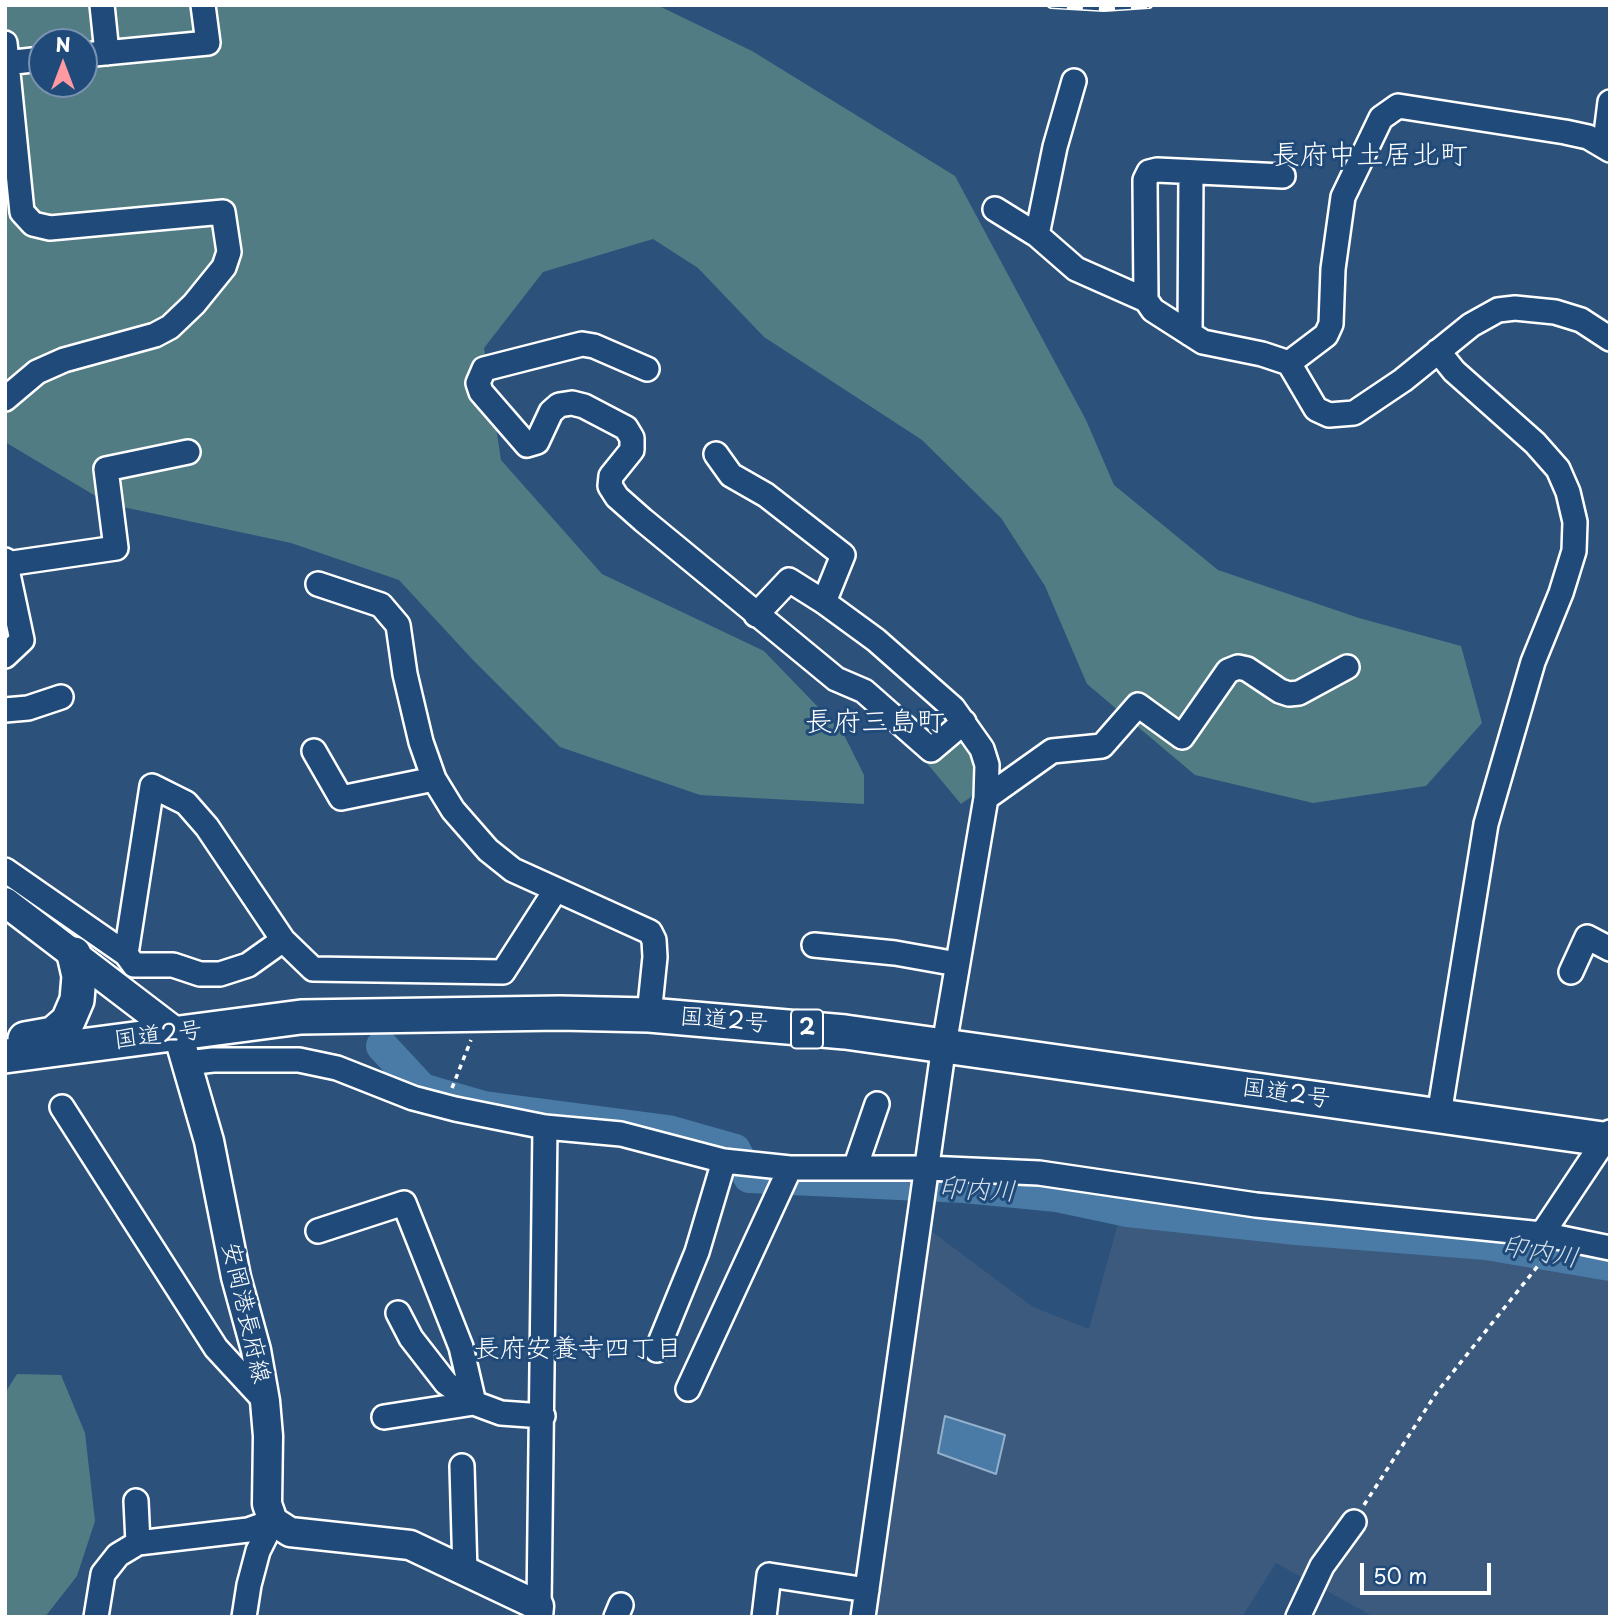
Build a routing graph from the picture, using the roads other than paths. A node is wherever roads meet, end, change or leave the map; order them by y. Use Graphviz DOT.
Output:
graph roads {
  1 [pos="102,5"];
  2 [pos="203,5"];
  3 [pos="98,33"];
  4 [pos="98,54"];
  5 [pos="6,56"];
  6 [pos="28,58"];
  7 [pos="1074,80"];
  8 [pos="1610,102"];
  9 [pos="1610,148"];
  10 [pos="1191,172"];
  11 [pos="1283,176"];
  12 [pos="995,209"];
  13 [pos="1037,235"];
  14 [pos="1146,300"];
  15 [pos="1191,334"];
  16 [pos="1610,339"];
  17 [pos="1438,351"];
  18 [pos="1289,363"];
  19 [pos="647,369"];
  20 [pos="5,400"];
  21 [pos="188,452"];
  22 [pos="716,454"];
  23 [pos="6,562"];
  24 [pos="318,584"];
  25 [pos="824,602"];
  26 [pos="756,615"];
  27 [pos="5,656"];
  28 [pos="1347,667"];
  29 [pos="61,697"];
  30 [pos="5,709"];
  31 [pos="964,722"];
  32 [pos="314,751"];
  33 [pos="434,779"];
  34 [pos="986,798"];
  35 [pos="5,870"];
  36 [pos="555,891"];
  37 [pos="5,902"];
  38 [pos="278,944"];
  39 [pos="814,945"];
  40 [pos="1610,949"];
  41 [pos="74,954"];
  42 [pos="126,954"];
  43 [pos="957,964"];
  44 [pos="1571,972"];
  45 [pos="649,1015"];
  46 [pos="5,1042"];
  47 [pos="944,1045"];
  48 [pos="183,1048"];
  49 [pos="5,1056"];
  50 [pos="877,1104"];
  51 [pos="62,1107"];
  52 [pos="1439,1115"];
  53 [pos="545,1127"];
  54 [pos="1609,1137"];
  55 [pos="736,1162"];
  56 [pos="855,1168"];
  57 [pos="786,1176"];
  58 [pos="925,1176"];
  59 [pos="318,1231"];
  60 [pos="1542,1234"];
  61 [pos="1610,1248"];
  62 [pos="398,1313"];
  63 [pos="657,1350"];
  64 [pos="688,1390"];
  65 [pos="265,1401"];
  66 [pos="474,1403"];
  67 [pos="543,1416"];
  68 [pos="384,1417"];
  69 [pos="462,1466"];
  70 [pos="136,1501"];
  71 [pos="273,1521"];
  72 [pos="1354,1522"];
  73 [pos="138,1543"];
  74 [pos="466,1573"];
  75 [pos="867,1590"];
  76 [pos="539,1612"];
  77 [pos="96,1617"];
  78 [pos="244,1617"];
  79 [pos="764,1617"];
  80 [pos="863,1617"];
  81 [pos="1297,1617"];
  1 -- 3 [label="street"];
  2 -- 4 [label="street"];
  5 -- 6 [label="street"];
  5 -- 20 [label="street"];
  7 -- 13 [label="street"];
  8 -- 9 [label="street"];
  9 -- 18 [label="street"];
  10 -- 11 [label="street"];
  10 -- 14 [label="street"];
  10 -- 15 [label="street"];
  12 -- 13 [label="street"];
  13 -- 14 [label="street"];
  14 -- 15 [label="street"];
  15 -- 18 [label="street"];
  16 -- 17 [label="street"];
  17 -- 18 [label="street"];
  17 -- 52 [label="street"];
  19 -- 26 [label="street"];
  21 -- 23 [label="street"];
  22 -- 25 [label="street"];
  23 -- 27 [label="street"];
  24 -- 33 [label="street"];
  25 -- 26 [label="street"];
  25 -- 31 [label="street"];
  26 -- 31 [label="street"];
  28 -- 34 [label="street"];
  29 -- 30 [label="street"];
  31 -- 34 [label="street"];
  32 -- 33 [label="street"];
  33 -- 36 [label="street"];
  34 -- 43 [label="street"];
  35 -- 42 [label="street"];
  36 -- 38 [label="street"];
  36 -- 45 [label="street"];
  37 -- 41 [label="main road"];
  38 -- 42 [label="street"];
  38 -- 42 [label="street"];
  39 -- 43 [label="street"];
  40 -- 44 [label="street"];
  41 -- 46 [label="highway"];
  41 -- 48 [label="main road"];
  43 -- 47 [label="street"];
  45 -- 47 [label="highway, 国道2号 / 2"];
  45 -- 48 [label="highway, 国道2号 / 2"];
  47 -- 52 [label="highway, 国道2号 / 2"];
  47 -- 58 [label="street"];
  48 -- 49 [label="highway, 国道2号 / 2"];
  48 -- 53 [label="street"];
  48 -- 65 [label="main road, 安岡港長府線"];
  50 -- 56 [label="street"];
  51 -- 65 [label="street"];
  52 -- 54 [label="highway, 国道2号 / 2"];
  53 -- 55 [label="street"];
  53 -- 67 [label="street"];
  54 -- 60 [label="street"];
  55 -- 57 [label="street"];
  55 -- 63 [label="street"];
  56 -- 57 [label="street"];
  56 -- 58 [label="street"];
  57 -- 64 [label="street"];
  58 -- 60 [label="street"];
  58 -- 75 [label="street"];
  59 -- 66 [label="street"];
  60 -- 61 [label="street"];
  62 -- 66 [label="street"];
  65 -- 71 [label="main road, 安岡港長府線"];
  66 -- 67 [label="street"];
  66 -- 68 [label="street"];
  67 -- 76 [label="street"];
  69 -- 74 [label="street"];
  70 -- 73 [label="street"];
  71 -- 73 [label="street"];
  71 -- 74 [label="main road"];
  71 -- 78 [label="street"];
  72 -- 81 [label="street"];
  73 -- 77 [label="street"];
  74 -- 76 [label="main road"];
  75 -- 79 [label="street"];
  75 -- 80 [label="street"];
}
